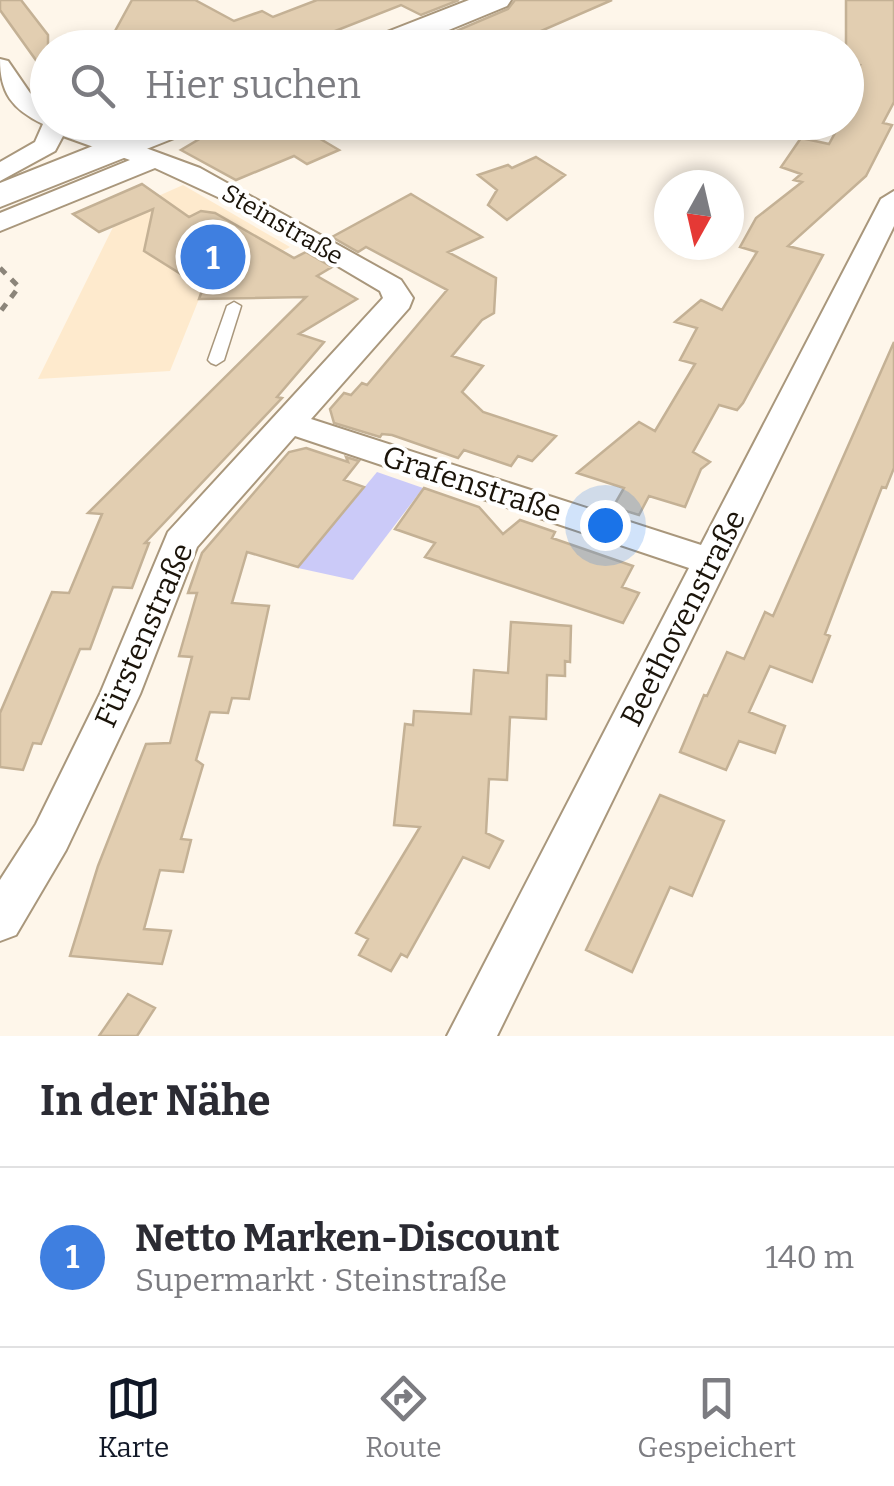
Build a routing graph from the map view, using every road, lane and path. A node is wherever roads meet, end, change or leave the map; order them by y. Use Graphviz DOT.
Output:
graph roads {
  1 [pos="496,0"];
  2 [pos="458,6"];
  3 [pos="411,30"];
  4 [pos="0,66"];
  5 [pos="30,105"];
  6 [pos="49,140"];
  7 [pos="94,140"];
  8 [pos="140,140"];
  9 [pos="116,150"];
  10 [pos="157,158"];
  11 [pos="0,173"];
  12 [pos="50,177"];
  13 [pos="0,183"];
  14 [pos="0,196"];
  15 [pos="894,199"];
  16 [pos="0,223"];
  17 [pos="0,268"];
  18 [pos="391,286"];
  19 [pos="234,306"];
  20 [pos="0,312"];
  21 [pos="216,360"];
  22 [pos="290,423"];
  23 [pos="712,562"];
  24 [pos="0,920"];
  25 [pos="471,1036"];
  1 -- 2 [label="main road"];
  2 -- 3 [label="main road"];
  4 -- 5 [label="street"];
  6 -- 11 [label="street"];
  7 -- 9 [label="street, Steinstraße"];
  8 -- 9 [label="main road"];
  9 -- 10 [label="street, Steinstraße"];
  9 -- 12 [label="main road"];
  10 -- 16 [label="street"];
  10 -- 18 [label="street, Steinstraße"];
  12 -- 13 [label="street"];
  12 -- 14 [label="main road"];
  15 -- 23 [label="street, Beethovenstraße"];
  17 -- 20 [label="path"];
  18 -- 22 [label="street, Fürstenstraße"];
  19 -- 21 [label="lane"];
  22 -- 23 [label="street, Grafenstraße"];
  22 -- 24 [label="street, Fürstenstraße"];
  23 -- 25 [label="street, Beethovenstraße"];
}
